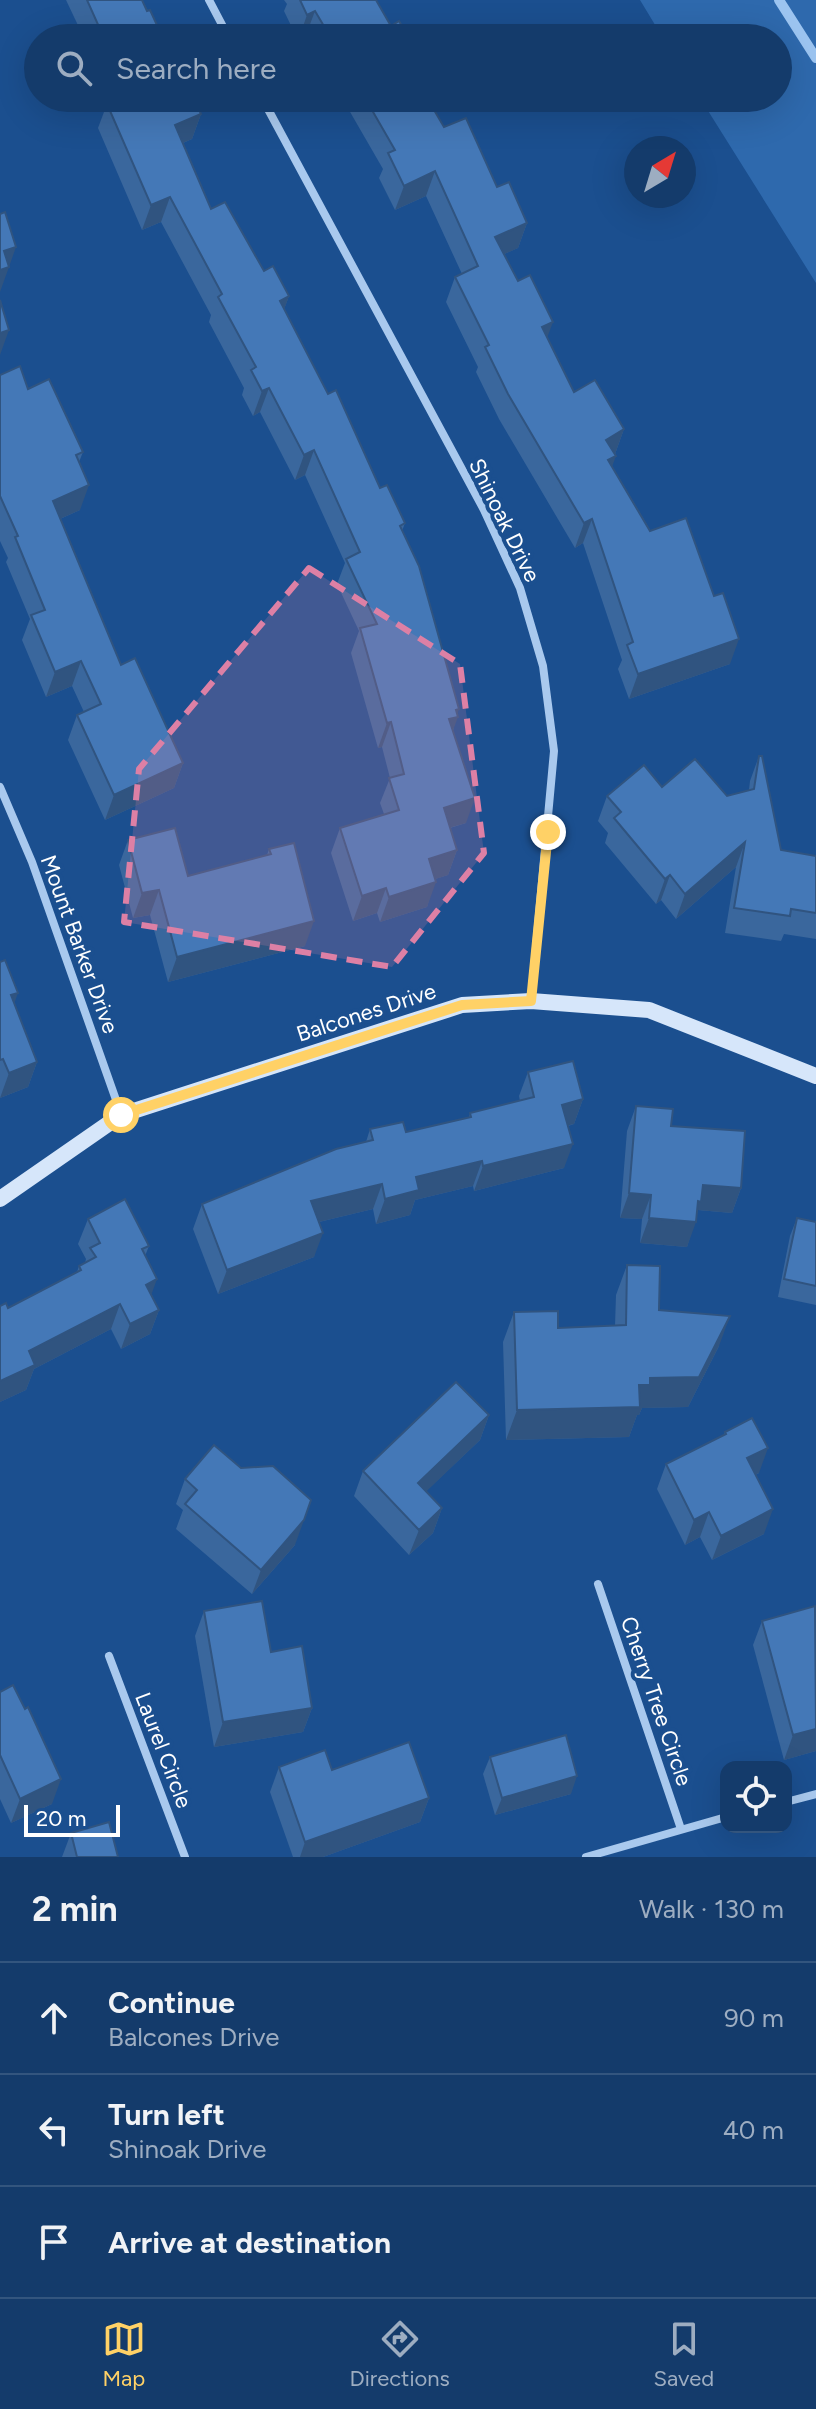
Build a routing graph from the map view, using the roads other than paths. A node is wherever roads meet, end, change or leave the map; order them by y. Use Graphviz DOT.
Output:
graph roads {
  1 [pos="209,0"];
  2 [pos="222,24"];
  3 [pos="270,112"];
  4 [pos="0,787"];
  5 [pos="531,1001"];
  6 [pos="816,1076"];
  7 [pos="121,1115"];
  8 [pos="0,1199"];
  9 [pos="598,1584"];
  10 [pos="109,1656"];
  11 [pos="816,1794"];
  12 [pos="792,1800"];
  13 [pos="720,1819"];
  14 [pos="681,1829"];
  15 [pos="185,1857"];
  16 [pos="586,1857"];
  1 -- 2 [label="street"];
  3 -- 5 [label="street, Shinoak Drive"];
  4 -- 7 [label="street, Mount Barker Drive"];
  5 -- 6 [label="street, Balcones Drive"];
  5 -- 7 [label="street, Balcones Drive"];
  7 -- 8 [label="street, Balcones Drive"];
  9 -- 14 [label="street, Cherry Tree Circle"];
  10 -- 15 [label="street, Laurel Circle"];
  11 -- 12 [label="street"];
  13 -- 14 [label="street"];
  14 -- 16 [label="street"];
}
